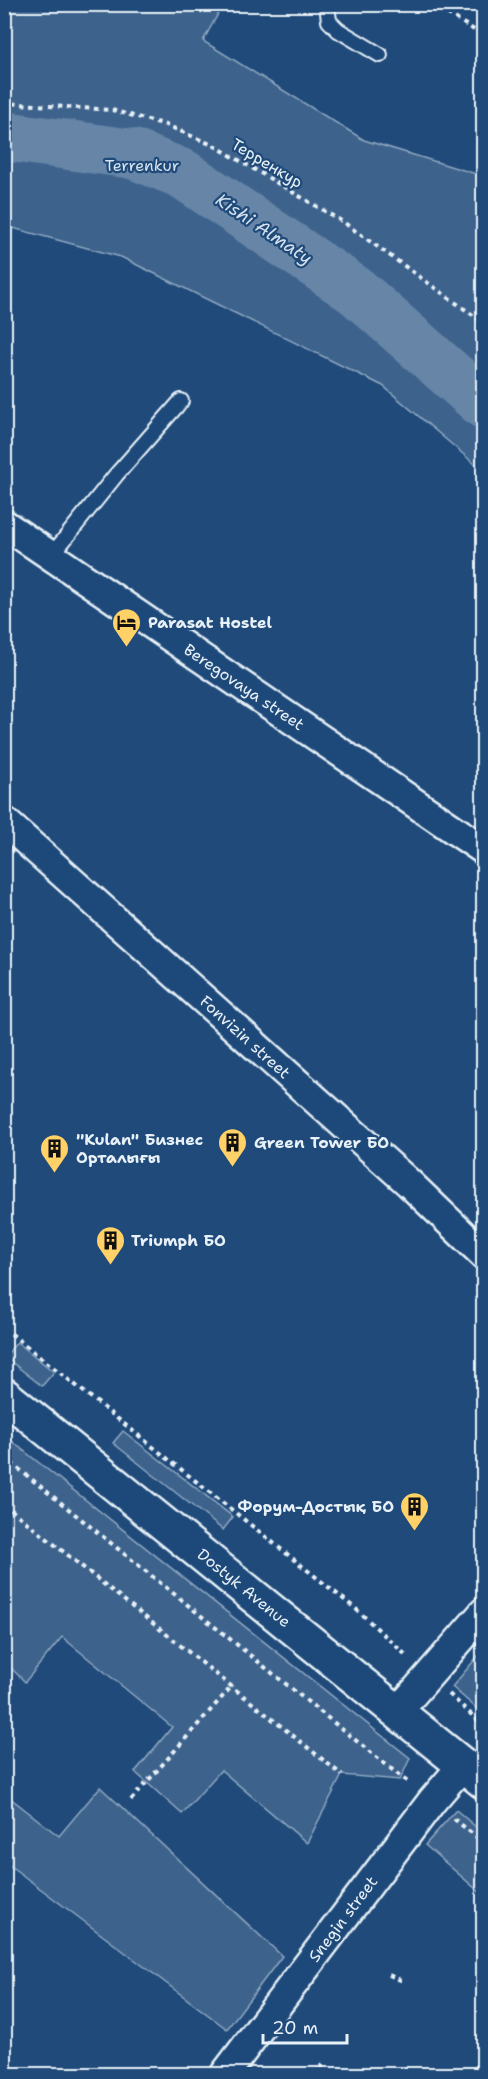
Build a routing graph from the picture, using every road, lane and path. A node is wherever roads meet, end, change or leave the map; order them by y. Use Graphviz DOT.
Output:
graph roads {
  1 [pos="327,4"];
  2 [pos="432,4"];
  3 [pos="483,36"];
  4 [pos="380,56"];
  5 [pos="4,103"];
  6 [pos="483,325"];
  7 [pos="181,400"];
  8 [pos="4,524"];
  9 [pos="51,555"];
  10 [pos="4,821"];
  11 [pos="483,850"];
  12 [pos="483,1255"];
  13 [pos="4,1328"];
  14 [pos="4,1395"];
  15 [pos="4,1457"];
  16 [pos="4,1504"];
  17 [pos="483,1612"];
  18 [pos="428,1676"];
  19 [pos="232,1686"];
  20 [pos="397,1712"];
  21 [pos="483,1726"];
  22 [pos="473,1774"];
  23 [pos="342,1775"];
  24 [pos="411,1785"];
  25 [pos="131,1800"];
  26 [pos="449,1815"];
  27 [pos="483,1843"];
  28 [pos="389,1975"];
  29 [pos="403,1982"];
  30 [pos="320,2065"];
  31 [pos="225,2074"];
  32 [pos="330,2074"];
  1 -- 4 [label="lane"];
  2 -- 3 [label="path"];
  5 -- 6 [label="path, Терренкур"];
  7 -- 9 [label="lane"];
  8 -- 9 [label="street, Beregovaya street"];
  9 -- 11 [label="street, Beregovaya street"];
  10 -- 12 [label="street, Fonvizin street"];
  13 -- 18 [label="path"];
  14 -- 20 [label="main road, Dostyk Avenue"];
  15 -- 24 [label="path"];
  16 -- 19 [label="path"];
  17 -- 18 [label="street"];
  18 -- 20 [label="street"];
  18 -- 21 [label="path"];
  19 -- 23 [label="path"];
  19 -- 25 [label="path"];
  20 -- 22 [label="main road, Dostyk Avenue"];
  22 -- 31 [label="street, Snegin street"];
  26 -- 27 [label="path"];
  28 -- 29 [label="path"];
  30 -- 32 [label="path"];
}
